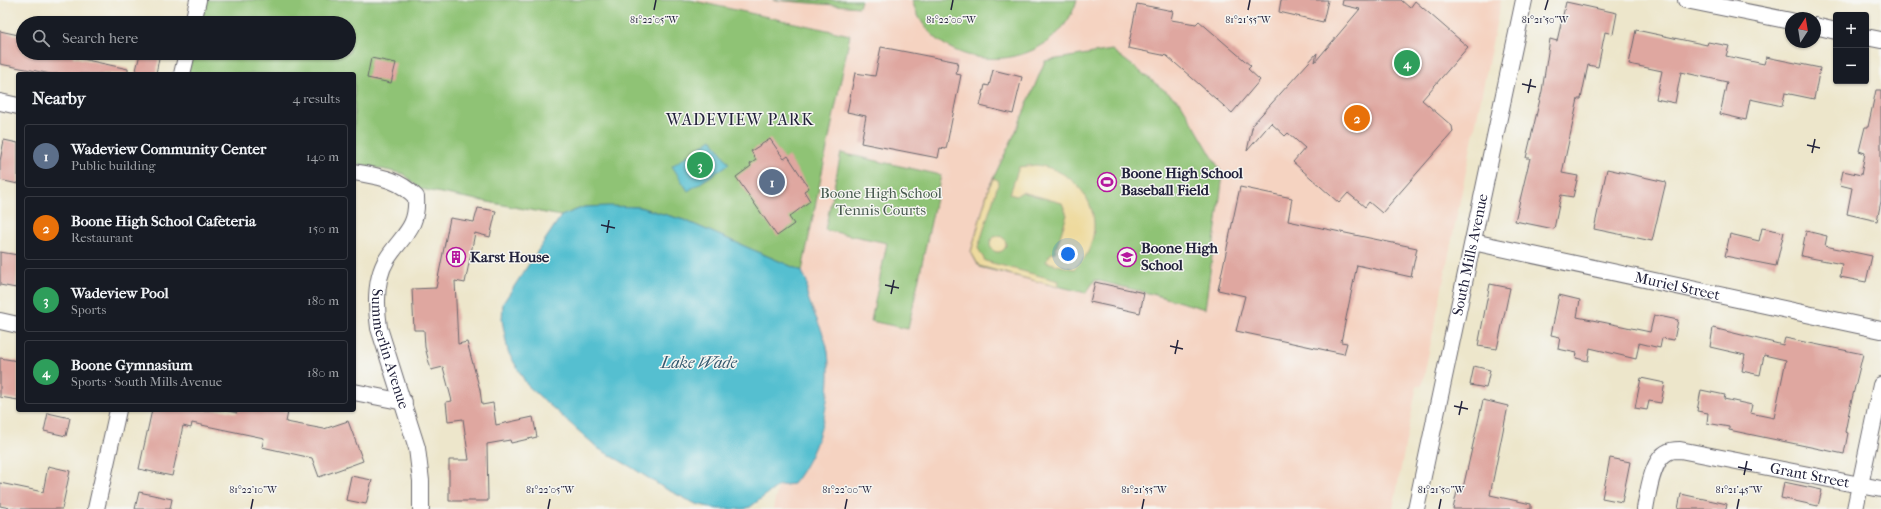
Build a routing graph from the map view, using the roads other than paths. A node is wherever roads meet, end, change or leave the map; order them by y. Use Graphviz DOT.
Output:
graph roads {
  1 [pos="198,0"];
  2 [pos="1524,0"];
  3 [pos="1686,0"];
  4 [pos="195,16"];
  5 [pos="1785,20"];
  6 [pos="1821,27"];
  7 [pos="1833,30"];
  8 [pos="1869,38"];
  9 [pos="1881,40"];
  10 [pos="185,60"];
  11 [pos="182,72"];
  12 [pos="0,102"];
  13 [pos="16,106"];
  14 [pos="356,172"];
  15 [pos="1473,242"];
  16 [pos="0,321"];
  17 [pos="16,325"];
  18 [pos="1881,330"];
  19 [pos="1881,385"];
  20 [pos="356,392"];
  21 [pos="404,402"];
  22 [pos="118,412"];
  23 [pos="1859,485"];
  24 [pos="1881,489"];
  25 [pos="96,509"];
  26 [pos="420,509"];
  27 [pos="1416,509"];
  28 [pos="1644,509"];
  29 [pos="1855,509"];
  1 -- 4 [label="street"];
  2 -- 15 [label="street, South Mills Avenue"];
  3 -- 5 [label="street"];
  6 -- 7 [label="street"];
  8 -- 9 [label="street"];
  10 -- 11 [label="street"];
  12 -- 13 [label="street"];
  14 -- 21 [label="street, Summerlin Avenue"];
  15 -- 18 [label="street, Muriel Street"];
  15 -- 27 [label="street, South Mills Avenue"];
  16 -- 17 [label="street"];
  19 -- 23 [label="street"];
  20 -- 21 [label="street"];
  21 -- 26 [label="street, Summerlin Avenue"];
  22 -- 25 [label="street"];
  23 -- 24 [label="street, Grant Street"];
  23 -- 28 [label="street, Grant Street"];
  23 -- 29 [label="street"];
}
